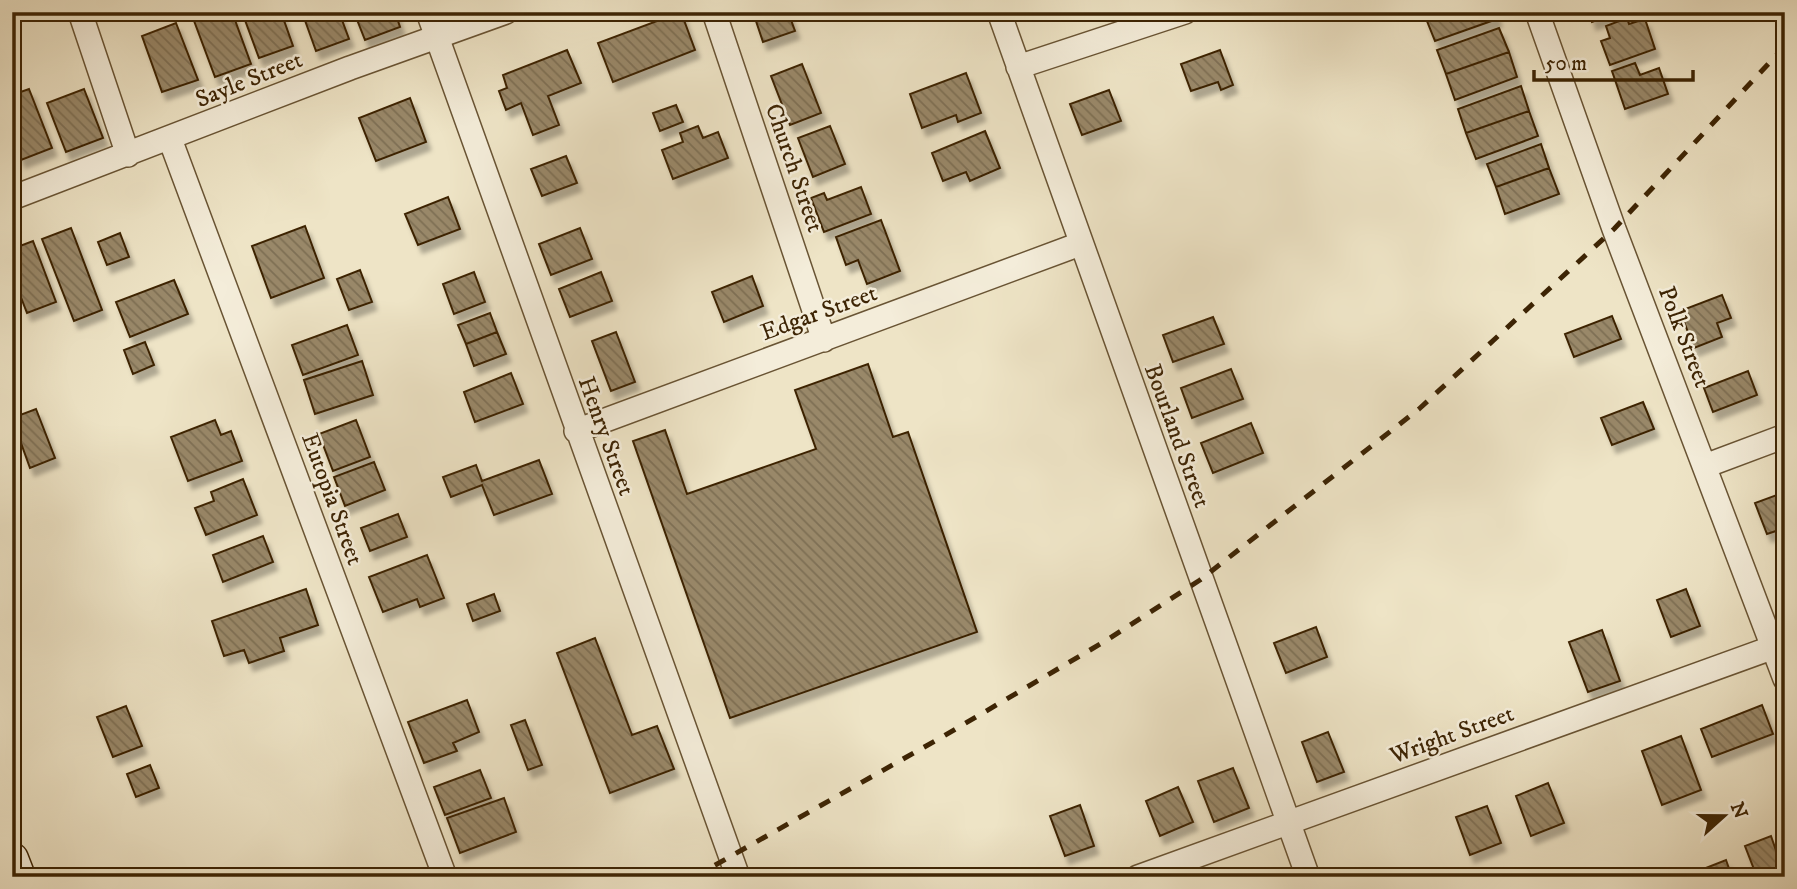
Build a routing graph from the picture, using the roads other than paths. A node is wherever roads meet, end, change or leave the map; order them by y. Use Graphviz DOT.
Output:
graph roads {
  1 [pos="80,12"];
  2 [pos="428,12"];
  3 [pos="506,12"];
  4 [pos="714,12"];
  5 [pos="999,12"];
  6 [pos="1185,12"];
  7 [pos="1537,12"];
  8 [pos="437,37"];
  9 [pos="1018,67"];
  10 [pos="170,139"];
  11 [pos="128,155"];
  12 [pos="12,198"];
  13 [pos="1080,244"];
  14 [pos="824,340"];
  15 [pos="576,431"];
  16 [pos="1785,436"];
  17 [pos="1705,466"];
  18 [pos="1779,645"];
  19 [pos="1785,679"];
  20 [pos="1288,823"];
  21 [pos="12,859"];
  22 [pos="19,877"];
  23 [pos="444,877"];
  24 [pos="738,877"];
  25 [pos="1138,877"];
  26 [pos="1308,877"];
  1 -- 11 [label="street"];
  2 -- 8 [label="street, Henry Street"];
  3 -- 8 [label="street, Sayle Street"];
  4 -- 14 [label="street, Church Street"];
  5 -- 9 [label="street, Bourland Street"];
  6 -- 9 [label="street"];
  7 -- 17 [label="street, Polk Street"];
  8 -- 10 [label="street, Sayle Street"];
  8 -- 15 [label="street, Henry Street"];
  9 -- 13 [label="street, Bourland Street"];
  10 -- 11 [label="street, Sayle Street"];
  10 -- 23 [label="street, Eutopia Street"];
  11 -- 12 [label="street, Sayle Street"];
  13 -- 14 [label="street, Edgar Street"];
  13 -- 20 [label="street, Bourland Street"];
  14 -- 15 [label="street, Edgar Street"];
  15 -- 24 [label="street, Henry Street"];
  16 -- 17 [label="street"];
  17 -- 18 [label="street, Polk Street"];
  18 -- 19 [label="street, Polk Street"];
  18 -- 20 [label="street, Wright Street"];
  20 -- 25 [label="street, Wright Street"];
  20 -- 26 [label="street, Bourland Street"];
  21 -- 22 [label="main road"];
}
